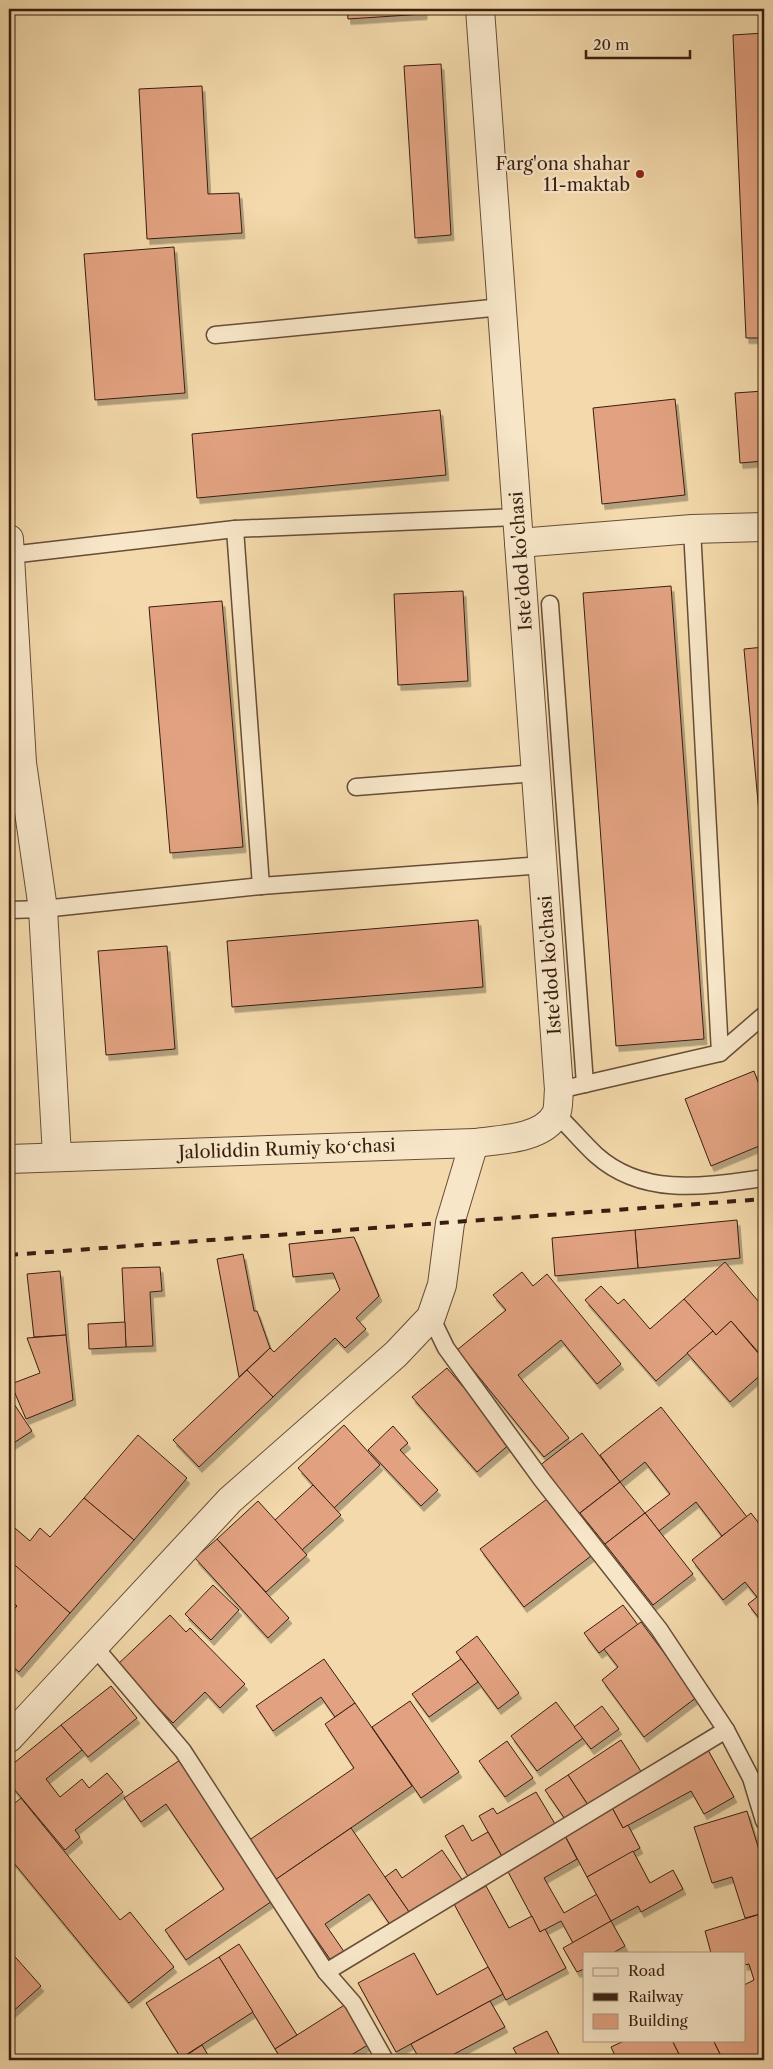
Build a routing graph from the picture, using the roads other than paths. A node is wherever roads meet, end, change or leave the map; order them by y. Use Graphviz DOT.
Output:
graph roads {
  1 [pos="480,9"];
  2 [pos="502,306"];
  3 [pos="215,335"];
  4 [pos="764,527"];
  5 [pos="692,529"];
  6 [pos="235,530"];
  7 [pos="518,530"];
  8 [pos="9,547"];
  9 [pos="550,604"];
  10 [pos="16,763"];
  11 [pos="536,773"];
  12 [pos="356,787"];
  13 [pos="543,865"];
  14 [pos="261,886"];
  15 [pos="43,909"];
  16 [pos="9,910"];
  17 [pos="764,1015"];
  18 [pos="720,1053"];
  19 [pos="585,1084"];
  20 [pos="558,1102"];
  21 [pos="474,1143"];
  22 [pos="56,1156"];
  23 [pos="9,1159"];
  24 [pos="764,1178"];
  25 [pos="431,1317"];
  26 [pos="93,1645"];
  27 [pos="726,1730"];
  28 [pos="9,1738"];
  29 [pos="764,1821"];
  30 [pos="326,1972"];
  31 [pos="385,2060"];
  1 -- 2 [label="street, Iste'dod ko'chasi"];
  2 -- 3 [label="lane"];
  2 -- 7 [label="street, Iste'dod ko'chasi"];
  4 -- 5 [label="street"];
  5 -- 7 [label="street"];
  5 -- 18 [label="lane"];
  6 -- 7 [label="lane"];
  6 -- 8 [label="lane"];
  6 -- 14 [label="lane"];
  7 -- 11 [label="street, Iste'dod ko'chasi"];
  8 -- 10 [label="street"];
  9 -- 19 [label="lane"];
  10 -- 15 [label="street"];
  11 -- 12 [label="lane"];
  11 -- 13 [label="street, Iste'dod ko'chasi"];
  13 -- 14 [label="lane"];
  13 -- 20 [label="street, Iste'dod ko'chasi"];
  14 -- 15 [label="lane"];
  15 -- 16 [label="lane"];
  15 -- 22 [label="street"];
  17 -- 18 [label="lane"];
  18 -- 19 [label="lane"];
  19 -- 20 [label="lane"];
  20 -- 21 [label="street, Jaloliddin Rumiy koʻchasi"];
  20 -- 24 [label="lane"];
  21 -- 22 [label="street, Jaloliddin Rumiy koʻchasi"];
  21 -- 25 [label="street"];
  22 -- 23 [label="street, Jaloliddin Rumiy koʻchasi"];
  25 -- 26 [label="street"];
  25 -- 27 [label="lane"];
  26 -- 28 [label="street"];
  26 -- 30 [label="lane"];
  27 -- 29 [label="lane"];
  27 -- 30 [label="lane"];
  30 -- 31 [label="lane"];
}
